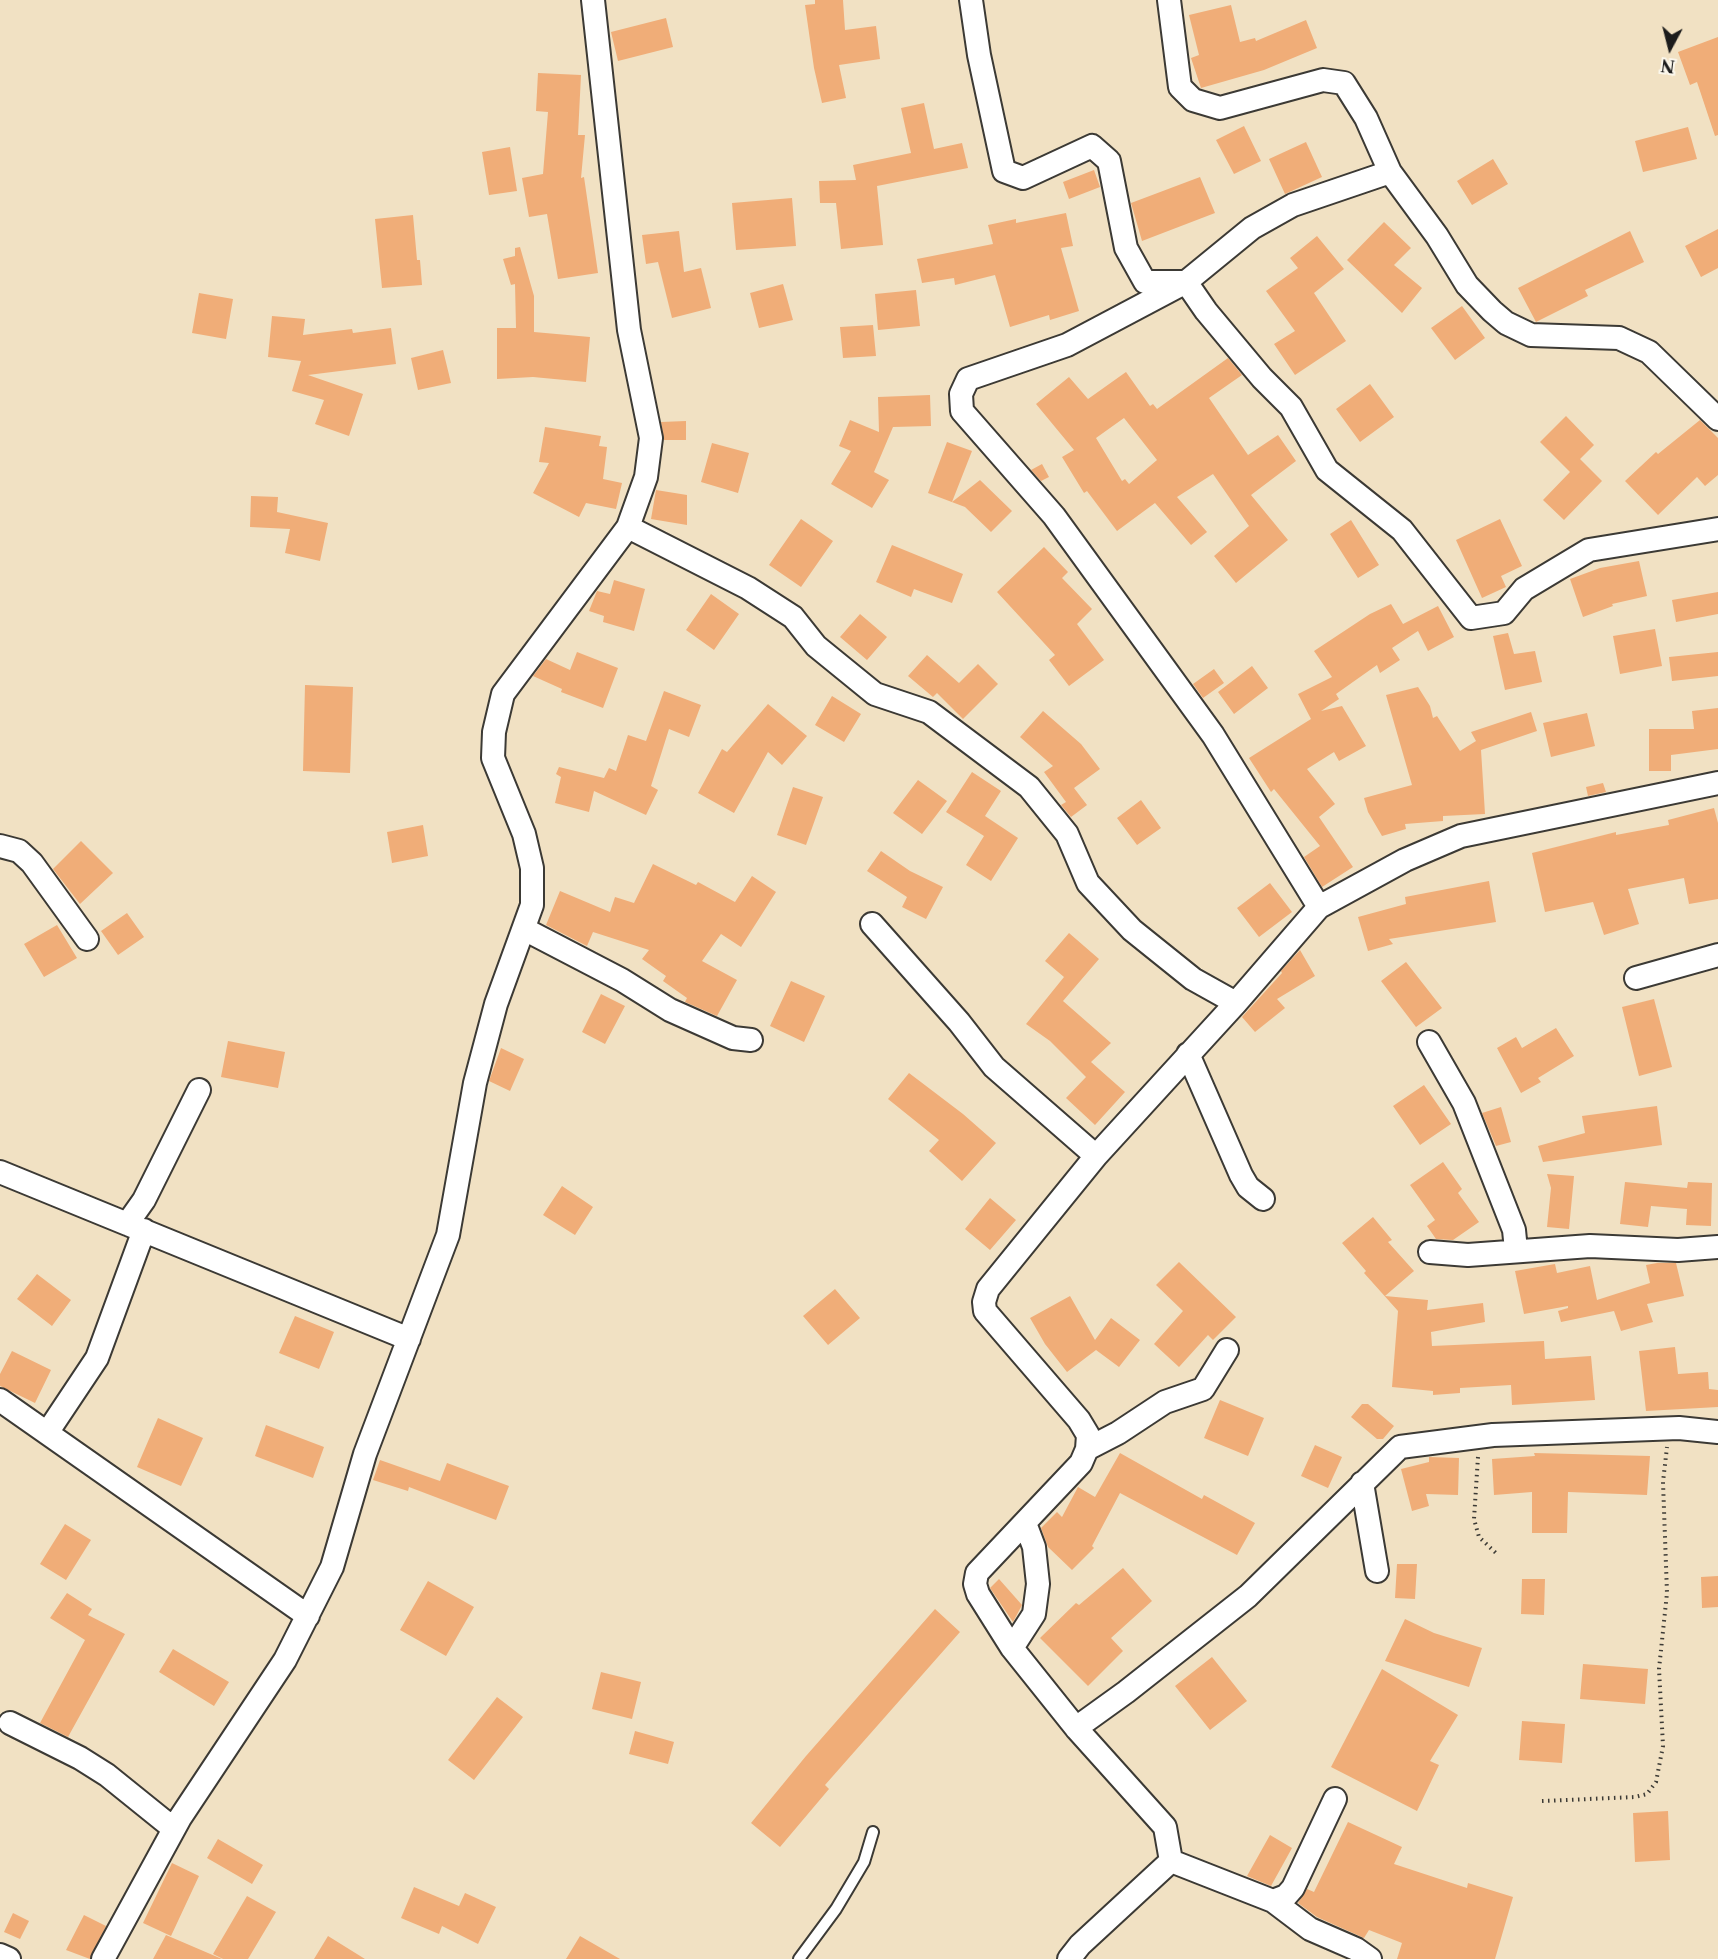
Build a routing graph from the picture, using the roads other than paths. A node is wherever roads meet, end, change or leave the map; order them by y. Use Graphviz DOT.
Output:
graph roads {
  1 [pos="592,0"];
  2 [pos="971,0"];
  3 [pos="1169,0"];
  4 [pos="1390,172"];
  5 [pos="1186,282"];
  6 [pos="1718,419"];
  7 [pos="628,527"];
  8 [pos="1718,529"];
  9 [pos="1718,783"];
  10 [pos="0,846"];
  11 [pos="1318,907"];
  12 [pos="872,924"];
  13 [pos="524,929"];
  14 [pos="87,939"];
  15 [pos="1718,955"];
  16 [pos="1636,978"];
  17 [pos="1236,1003"];
  18 [pos="752,1040"];
  19 [pos="1429,1042"];
  20 [pos="1188,1054"];
  21 [pos="199,1090"];
  22 [pos="1096,1156"];
  23 [pos="0,1172"];
  24 [pos="1263,1199"];
  25 [pos="136,1227"];
  26 [pos="1718,1247"];
  27 [pos="1516,1250"];
  28 [pos="1430,1252"];
  29 [pos="409,1339"];
  30 [pos="1227,1350"];
  31 [pos="0,1401"];
  32 [pos="1718,1432"];
  33 [pos="47,1433"];
  34 [pos="1087,1449"];
  35 [pos="1362,1484"];
  36 [pos="1025,1523"];
  37 [pos="1377,1571"];
  38 [pos="308,1616"];
  39 [pos="1012,1648"];
  40 [pos="10,1723"];
  41 [pos="1076,1728"];
  42 [pos="1335,1799"];
  43 [pos="174,1829"];
  44 [pos="873,1832"];
  45 [pos="1171,1861"];
  46 [pos="1273,1901"];
  47 [pos="0,1955"];
  48 [pos="9,1959"];
  49 [pos="103,1959"];
  50 [pos="800,1959"];
  51 [pos="1069,1959"];
  52 [pos="1370,1959"];
  1 -- 7 [label="street"];
  2 -- 5 [label="street"];
  3 -- 4 [label="street"];
  4 -- 5 [label="street"];
  4 -- 6 [label="street"];
  5 -- 8 [label="street"];
  5 -- 11 [label="street"];
  7 -- 13 [label="street"];
  7 -- 17 [label="street"];
  9 -- 11 [label="street"];
  10 -- 14 [label="street"];
  11 -- 17 [label="street"];
  12 -- 22 [label="street"];
  13 -- 18 [label="street"];
  13 -- 29 [label="street"];
  15 -- 16 [label="street"];
  17 -- 20 [label="street"];
  19 -- 27 [label="street"];
  20 -- 22 [label="street"];
  20 -- 24 [label="street"];
  21 -- 25 [label="street"];
  22 -- 34 [label="street"];
  23 -- 25 [label="street"];
  25 -- 29 [label="street"];
  25 -- 33 [label="street"];
  26 -- 27 [label="street"];
  27 -- 28 [label="street"];
  29 -- 38 [label="street"];
  30 -- 34 [label="street"];
  31 -- 33 [label="street"];
  32 -- 35 [label="street"];
  33 -- 38 [label="street"];
  34 -- 36 [label="street"];
  35 -- 37 [label="street"];
  35 -- 41 [label="street"];
  36 -- 39 [label="street"];
  36 -- 39 [label="street"];
  38 -- 43 [label="street"];
  39 -- 41 [label="street"];
  40 -- 43 [label="street"];
  41 -- 45 [label="street"];
  42 -- 46 [label="street"];
  43 -- 49 [label="street"];
  44 -- 50 [label="lane"];
  45 -- 46 [label="street"];
  45 -- 51 [label="street"];
  46 -- 52 [label="street"];
  47 -- 48 [label="street"];
}
